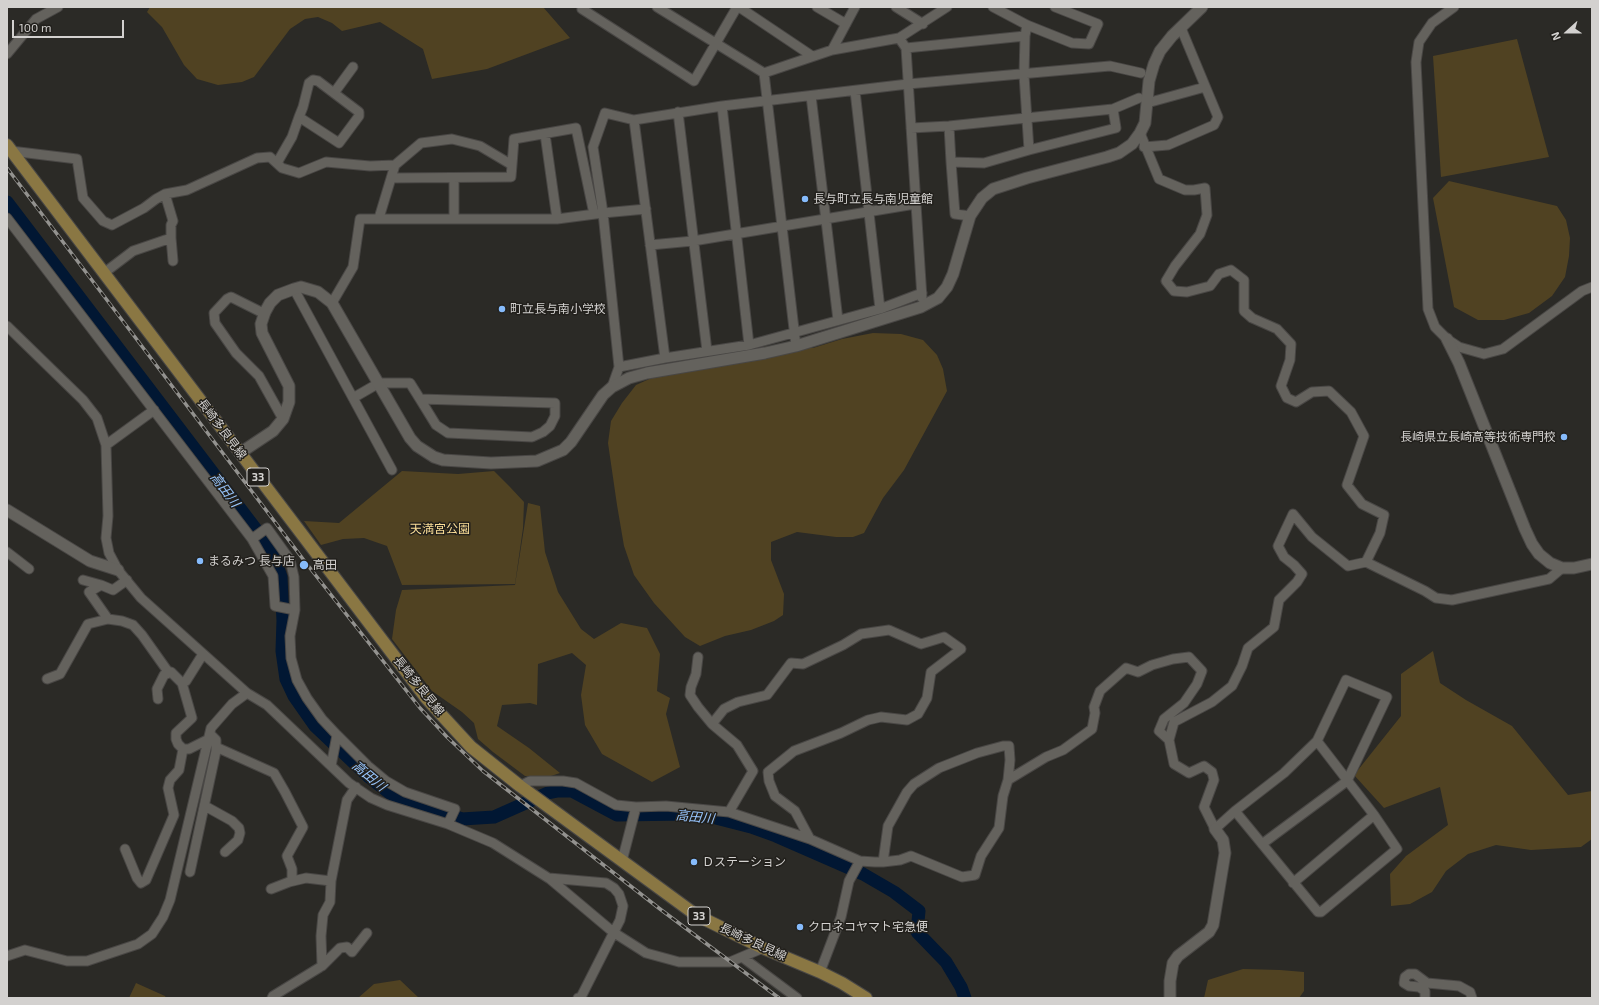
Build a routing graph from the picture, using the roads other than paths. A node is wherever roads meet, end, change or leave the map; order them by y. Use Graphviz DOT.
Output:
graph roads {
  1 [pos="58,7"];
  2 [pos="584,7"];
  3 [pos="658,7"];
  4 [pos="738,7"];
  5 [pos="817,7"];
  6 [pos="855,7"];
  7 [pos="896,7"];
  8 [pos="947,7"];
  9 [pos="1055,7"];
  10 [pos="1202,7"];
  11 [pos="1454,7"];
  12 [pos="997,8"];
  13 [pos="846,24"];
  14 [pos="923,24"];
  15 [pos="1027,25"];
  16 [pos="1181,28"];
  17 [pos="1025,36"];
  18 [pos="899,38"];
  19 [pos="715,43"];
  20 [pos="906,48"];
  21 [pos="832,50"];
  22 [pos="7,54"];
  23 [pos="812,56"];
  24 [pos="353,67"];
  25 [pos="764,73"];
  26 [pos="1141,73"];
  27 [pos="1024,75"];
  28 [pos="908,84"];
  29 [pos="1206,87"];
  30 [pos="855,91"];
  31 [pos="334,93"];
  32 [pos="811,96"];
  33 [pos="1143,100"];
  34 [pos="767,101"];
  35 [pos="722,106"];
  36 [pos="1113,109"];
  37 [pos="678,112"];
  38 [pos="299,117"];
  39 [pos="1028,118"];
  40 [pos="634,120"];
  41 [pos="949,126"];
  42 [pos="911,128"];
  43 [pos="545,134"];
  44 [pos="1140,134"];
  45 [pos="1144,147"];
  46 [pos="9,148"];
  47 [pos="1029,150"];
  48 [pos="952,162"];
  49 [pos="277,163"];
  50 [pos="395,165"];
  51 [pos="512,165"];
  52 [pos="391,178"];
  53 [pos="454,178"];
  54 [pos="165,194"];
  55 [pos="915,204"];
  56 [pos="646,209"];
  57 [pos="870,211"];
  58 [pos="598,213"];
  59 [pos="970,216"];
  60 [pos="7,218"];
  61 [pos="379,218"];
  62 [pos="454,218"];
  63 [pos="557,219"];
  64 [pos="826,219"];
  65 [pos="782,226"];
  66 [pos="736,234"];
  67 [pos="171,238"];
  68 [pos="693,241"];
  69 [pos="650,245"];
  70 [pos="173,261"];
  71 [pos="104,273"];
  72 [pos="1592,287"];
  73 [pos="294,288"];
  74 [pos="922,293"];
  75 [pos="332,303"];
  76 [pos="921,308"];
  77 [pos="880,309"];
  78 [pos="264,314"];
  79 [pos="838,320"];
  80 [pos="7,326"];
  81 [pos="794,332"];
  82 [pos="1446,339"];
  83 [pos="749,345"];
  84 [pos="796,346"];
  85 [pos="707,351"];
  86 [pos="665,358"];
  87 [pos="619,367"];
  88 [pos="379,383"];
  89 [pos="612,387"];
  90 [pos="353,398"];
  91 [pos="420,399"];
  92 [pos="154,410"];
  93 [pos="283,419"];
  94 [pos="106,445"];
  95 [pos="240,452"];
  96 [pos="392,470"];
  97 [pos="7,510"];
  98 [pos="252,539"];
  99 [pos="7,552"];
  100 [pos="1366,562"];
  101 [pos="1592,564"];
  102 [pos="1562,568"];
  103 [pos="29,569"];
  104 [pos="118,570"];
  105 [pos="83,580"];
  106 [pos="127,580"];
  107 [pos="101,585"];
  108 [pos="294,610"];
  109 [pos="108,619"];
  110 [pos="203,654"];
  111 [pos="698,657"];
  112 [pos="169,673"];
  113 [pos="47,679"];
  114 [pos="182,682"];
  115 [pos="247,694"];
  116 [pos="158,698"];
  117 [pos="712,724"];
  118 [pos="337,735"];
  119 [pos="209,737"];
  120 [pos="1169,740"];
  121 [pos="1317,741"];
  122 [pos="216,747"];
  123 [pos="182,748"];
  124 [pos="331,766"];
  125 [pos="1008,780"];
  126 [pos="1347,781"];
  127 [pos="356,787"];
  128 [pos="524,789"];
  129 [pos="205,806"];
  130 [pos="636,807"];
  131 [pos="1235,811"];
  132 [pos="729,812"];
  133 [pos="1374,815"];
  134 [pos="449,822"];
  135 [pos="1215,829"];
  136 [pos="810,839"];
  137 [pos="1262,844"];
  138 [pos="125,849"];
  139 [pos="226,852"];
  140 [pos="622,861"];
  141 [pos="883,862"];
  142 [pos="859,863"];
  143 [pos="190,872"];
  144 [pos="548,878"];
  145 [pos="292,881"];
  146 [pos="331,881"];
  147 [pos="1293,883"];
  148 [pos="271,889"];
  149 [pos="614,932"];
  150 [pos="367,933"];
  151 [pos="763,948"];
  152 [pos="7,956"];
  153 [pos="742,957"];
  154 [pos="322,966"];
  155 [pos="820,972"];
  156 [pos="272,998"];
  157 [pos="578,998"];
  158 [pos="797,998"];
  159 [pos="866,998"];
  160 [pos="1170,998"];
  161 [pos="1425,998"];
  162 [pos="1472,998"];
  1 -- 22 [label="street"];
  2 -- 19 [label="street"];
  3 -- 19 [label="street"];
  4 -- 19 [label="street"];
  4 -- 23 [label="street"];
  5 -- 13 [label="street"];
  6 -- 13 [label="street"];
  7 -- 14 [label="street"];
  8 -- 14 [label="street"];
  9 -- 15 [label="street"];
  10 -- 16 [label="street"];
  11 -- 82 [label="street"];
  12 -- 15 [label="street"];
  13 -- 21 [label="street"];
  14 -- 18 [label="street"];
  15 -- 17 [label="street"];
  16 -- 29 [label="street"];
  16 -- 33 [label="street"];
  17 -- 20 [label="street"];
  17 -- 27 [label="street"];
  18 -- 20 [label="street"];
  18 -- 21 [label="street"];
  19 -- 25 [label="street"];
  20 -- 28 [label="street"];
  21 -- 23 [label="street"];
  23 -- 25 [label="street"];
  24 -- 31 [label="street"];
  25 -- 34 [label="street"];
  26 -- 27 [label="street"];
  27 -- 28 [label="street"];
  27 -- 39 [label="street"];
  28 -- 30 [label="street"];
  28 -- 42 [label="street"];
  29 -- 33 [label="street"];
  29 -- 45 [label="street"];
  30 -- 32 [label="street"];
  30 -- 57 [label="street"];
  31 -- 38 [label="street"];
  31 -- 38 [label="street"];
  32 -- 34 [label="street"];
  32 -- 64 [label="street"];
  33 -- 36 [label="street"];
  33 -- 44 [label="street"];
  34 -- 35 [label="street"];
  34 -- 65 [label="street"];
  35 -- 37 [label="street"];
  35 -- 66 [label="street"];
  36 -- 39 [label="street"];
  36 -- 47 [label="street"];
  37 -- 40 [label="street"];
  37 -- 68 [label="street"];
  38 -- 49 [label="street"];
  39 -- 41 [label="street"];
  39 -- 47 [label="street"];
  40 -- 56 [label="street"];
  40 -- 58 [label="street"];
  41 -- 42 [label="street"];
  41 -- 48 [label="street"];
  42 -- 55 [label="street"];
  43 -- 51 [label="street"];
  43 -- 58 [label="street"];
  43 -- 63 [label="street"];
  44 -- 45 [label="street"];
  44 -- 59 [label="street"];
  45 -- 100 [label="street"];
  46 -- 54 [label="street"];
  46 -- 71 [label="main road, 長崎多良見線 / 33"];
  47 -- 48 [label="street"];
  48 -- 59 [label="street"];
  49 -- 50 [label="street"];
  49 -- 54 [label="street"];
  50 -- 51 [label="street"];
  50 -- 52 [label="street"];
  51 -- 53 [label="street"];
  52 -- 53 [label="street"];
  52 -- 61 [label="street"];
  53 -- 62 [label="street"];
  54 -- 67 [label="street"];
  55 -- 57 [label="street"];
  55 -- 74 [label="street"];
  56 -- 58 [label="street"];
  56 -- 69 [label="street"];
  57 -- 64 [label="street"];
  57 -- 77 [label="street"];
  58 -- 63 [label="street"];
  58 -- 87 [label="street"];
  59 -- 76 [label="street"];
  60 -- 92 [label="street"];
  61 -- 62 [label="street"];
  61 -- 75 [label="street"];
  62 -- 63 [label="street"];
  64 -- 65 [label="street"];
  64 -- 79 [label="street"];
  65 -- 66 [label="street"];
  65 -- 81 [label="street"];
  66 -- 68 [label="street"];
  66 -- 83 [label="street"];
  67 -- 70 [label="street"];
  67 -- 71 [label="street"];
  68 -- 69 [label="street"];
  68 -- 85 [label="street"];
  69 -- 86 [label="street"];
  71 -- 95 [label="main road, 長崎多良見線 / 33"];
  72 -- 82 [label="street"];
  73 -- 75 [label="street"];
  73 -- 78 [label="street"];
  73 -- 90 [label="street"];
  74 -- 76 [label="street"];
  74 -- 77 [label="street"];
  75 -- 88 [label="street"];
  76 -- 84 [label="street"];
  77 -- 79 [label="street"];
  78 -- 93 [label="street"];
  78 -- 93 [label="street"];
  79 -- 81 [label="street"];
  80 -- 94 [label="street"];
  81 -- 83 [label="street"];
  81 -- 84 [label="street"];
  82 -- 102 [label="street"];
  83 -- 85 [label="street"];
  84 -- 89 [label="street"];
  85 -- 86 [label="street"];
  86 -- 87 [label="street"];
  87 -- 89 [label="street"];
  88 -- 89 [label="street"];
  88 -- 90 [label="street"];
  88 -- 91 [label="street"];
  90 -- 96 [label="street"];
  91 -- 91 [label="street"];
  92 -- 94 [label="street"];
  92 -- 98 [label="street"];
  93 -- 95 [label="street"];
  94 -- 104 [label="street"];
  95 -- 128 [label="main road, 長崎多良見線 / 33"];
  97 -- 104 [label="street"];
  98 -- 108 [label="street"];
  98 -- 108 [label="street"];
  99 -- 103 [label="street"];
  100 -- 102 [label="street"];
  100 -- 120 [label="street"];
  101 -- 102 [label="street"];
  104 -- 106 [label="street"];
  105 -- 107 [label="street"];
  106 -- 107 [label="street"];
  106 -- 110 [label="street"];
  107 -- 109 [label="street"];
  108 -- 118 [label="street"];
  109 -- 112 [label="street"];
  109 -- 113 [label="street"];
  110 -- 114 [label="street"];
  110 -- 115 [label="street"];
  111 -- 117 [label="street"];
  112 -- 114 [label="street"];
  112 -- 116 [label="street"];
  114 -- 123 [label="street"];
  115 -- 119 [label="street"];
  115 -- 124 [label="street"];
  117 -- 132 [label="street"];
  117 -- 136 [label="street"];
  118 -- 124 [label="street"];
  118 -- 134 [label="street"];
  119 -- 122 [label="street"];
  119 -- 123 [label="street"];
  119 -- 152 [label="street"];
  120 -- 125 [label="street"];
  120 -- 135 [label="street"];
  121 -- 126 [label="street"];
  121 -- 126 [label="street"];
  121 -- 131 [label="street"];
  122 -- 129 [label="street"];
  122 -- 145 [label="street"];
  123 -- 138 [label="street"];
  124 -- 127 [label="street"];
  125 -- 141 [label="street"];
  125 -- 141 [label="street"];
  126 -- 133 [label="street"];
  126 -- 137 [label="street"];
  127 -- 134 [label="street"];
  127 -- 146 [label="street"];
  128 -- 130 [label="street"];
  128 -- 140 [label="main road, 長崎多良見線 / 33"];
  129 -- 139 [label="street"];
  129 -- 143 [label="street"];
  130 -- 132 [label="street"];
  130 -- 140 [label="street"];
  131 -- 135 [label="street"];
  131 -- 137 [label="street"];
  132 -- 136 [label="street"];
  133 -- 147 [label="street"];
  133 -- 147 [label="street"];
  134 -- 144 [label="street"];
  135 -- 160 [label="street"];
  136 -- 142 [label="street"];
  137 -- 147 [label="street"];
  140 -- 151 [label="main road, 長崎多良見線 / 33"];
  141 -- 142 [label="street"];
  142 -- 155 [label="street"];
  144 -- 149 [label="street"];
  144 -- 149 [label="street"];
  145 -- 146 [label="street"];
  145 -- 148 [label="street"];
  146 -- 154 [label="street"];
  149 -- 153 [label="street"];
  149 -- 157 [label="street"];
  150 -- 154 [label="street"];
  151 -- 153 [label="street"];
  151 -- 155 [label="main road, 長崎多良見線 / 33"];
  153 -- 158 [label="street"];
  154 -- 156 [label="street"];
  155 -- 159 [label="main road, 長崎多良見線 / 33"];
  161 -- 162 [label="street"];
}
